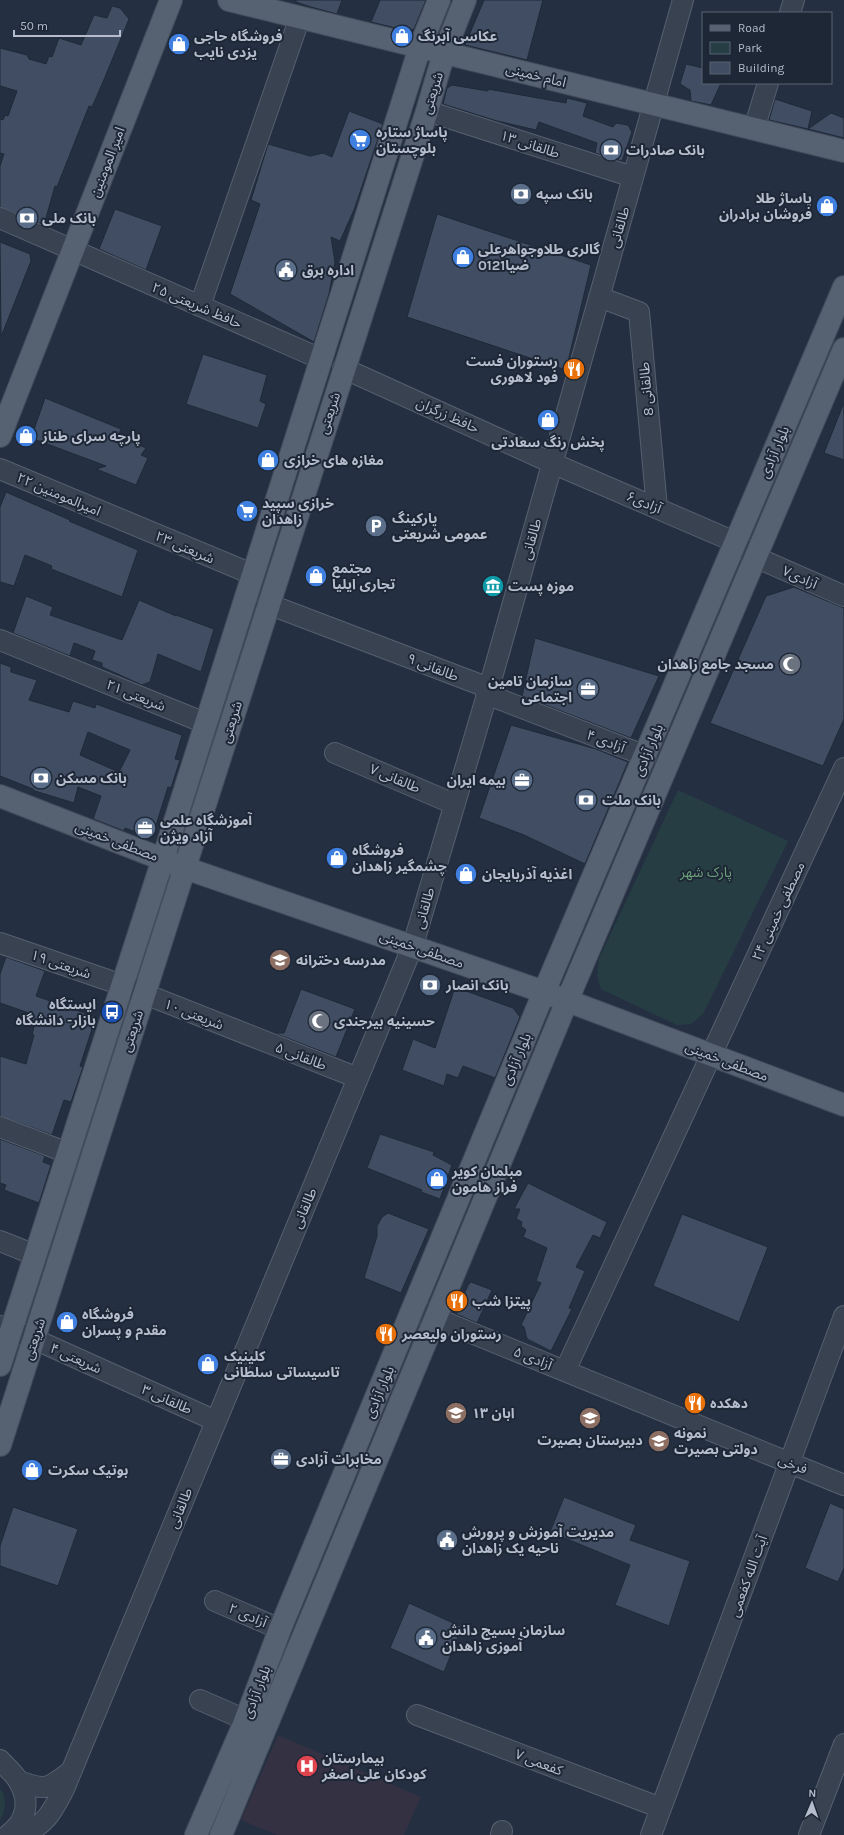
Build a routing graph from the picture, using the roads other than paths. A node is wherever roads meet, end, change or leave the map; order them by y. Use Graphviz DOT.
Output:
graph roads {
  1 [pos="171,0"];
  2 [pos="229,0"];
  3 [pos="439,0"];
  4 [pos="465,0"];
  5 [pos="683,0"];
  6 [pos="794,0"];
  7 [pos="790,12"];
  8 [pos="300,18"];
  9 [pos="420,47"];
  10 [pos="444,53"];
  11 [pos="768,84"];
  12 [pos="654,104"];
  13 [pos="427,111"];
  14 [pos="754,129"];
  15 [pos="844,151"];
  16 [pos="633,178"];
  17 [pos="0,218"];
  18 [pos="72,251"];
  19 [pos="844,286"];
  20 [pos="599,297"];
  21 [pos="200,306"];
  22 [pos="844,349"];
  23 [pos="321,358"];
  24 [pos="343,368"];
  25 [pos="0,436"];
  26 [pos="552,463"];
  27 [pos="0,469"];
  28 [pos="657,508"];
  29 [pos="119,519"];
  30 [pos="735,542"];
  31 [pos="755,557"];
  32 [pos="252,574"];
  33 [pos="844,596"];
  34 [pos="268,604"];
  35 [pos="0,640"];
  36 [pos="488,691"];
  37 [pos="205,723"];
  38 [pos="566,725"];
  39 [pos="335,753"];
  40 [pos="646,756"];
  41 [pos="844,768"];
  42 [pos="0,796"];
  43 [pos="454,804"];
  44 [pos="163,859"];
  45 [pos="185,868"];
  46 [pos="0,943"];
  47 [pos="413,945"];
  48 [pos="122,986"];
  49 [pos="544,992"];
  50 [pos="144,994"];
  51 [pos="567,1000"];
  52 [pos="244,1034"];
  53 [pos="711,1055"];
  54 [pos="358,1078"];
  55 [pos="844,1105"];
  56 [pos="0,1127"];
  57 [pos="68,1153"];
  58 [pos="0,1241"];
  59 [pos="35,1255"];
  60 [pos="413,1309"];
  61 [pos="844,1316"];
  62 [pos="434,1318"];
  63 [pos="6,1328"];
  64 [pos="34,1339"];
  65 [pos="0,1365"];
  66 [pos="565,1371"];
  67 [pos="119,1377"];
  68 [pos="653,1407"];
  69 [pos="216,1421"];
  70 [pos="0,1445"];
  71 [pos="790,1463"];
  72 [pos="844,1485"];
  73 [pos="216,1601"];
  74 [pos="280,1629"];
  75 [pos="200,1700"];
  76 [pos="417,1715"];
  77 [pos="246,1720"];
  78 [pos="844,1744"];
  79 [pos="0,1760"];
  80 [pos="70,1772"];
  81 [pos="19,1781"];
  82 [pos="661,1808"];
  83 [pos="8,1835"];
  84 [pos="23,1835"];
  85 [pos="196,1835"];
  86 [pos="221,1835"];
  87 [pos="651,1835"];
  88 [pos="809,1835"];
  1 -- 18 [label="main road, امیر المومنین"];
  2 -- 8 [label="main road, امام خمینی"];
  3 -- 9 [label="main road, شریعتی"];
  4 -- 10 [label="main road, شریعتی"];
  5 -- 12 [label="street, طالقانی"];
  6 -- 7 [label="street"];
  8 -- 9 [label="main road, امام خمینی"];
  8 -- 21 [label="street"];
  9 -- 10 [label="main road, امام خمینی"];
  9 -- 23 [label="main road, شریعتی"];
  10 -- 12 [label="main road, امام خمینی"];
  10 -- 13 [label="main road, شریعتی"];
  11 -- 14 [label="street"];
  12 -- 14 [label="main road, امام خمینی"];
  12 -- 16 [label="street, طالقانی"];
  13 -- 16 [label="street, طالقانی ۱۳"];
  13 -- 24 [label="main road, شریعتی"];
  14 -- 15 [label="main road, امام خمینی"];
  16 -- 20 [label="street, طالقانی"];
  17 -- 18 [label="street, حافظ شریعتی ۲۵"];
  18 -- 21 [label="street, حافظ شریعتی ۲۵"];
  18 -- 25 [label="main road, امیر المومنین"];
  19 -- 30 [label="main road, بلوار آزادی"];
  20 -- 26 [label="street, طالقانی"];
  20 -- 28 [label="street, طالقانی 8"];
  21 -- 23 [label="street, حافظ شریعتی ۲۵"];
  22 -- 31 [label="main road, بلوار آزادی"];
  23 -- 32 [label="main road, شریعتی"];
  24 -- 26 [label="street, حافظ زرگران"];
  24 -- 34 [label="main road, شریعتی"];
  26 -- 28 [label="street, آزادی۶"];
  26 -- 36 [label="street, طالقانی"];
  27 -- 29 [label="street, امیرالمومنین ۲۲"];
  28 -- 30 [label="street, آزادی۶"];
  29 -- 32 [label="street, شریعتی ۲۳"];
  30 -- 31 [label="street, آزادی۶"];
  30 -- 40 [label="main road, بلوار آزادی"];
  31 -- 33 [label="street, آزادی۷"];
  31 -- 51 [label="main road, بلوار آزادی"];
  32 -- 37 [label="main road, شریعتی"];
  34 -- 36 [label="street, طالقانی ۹"];
  34 -- 45 [label="main road, شریعتی"];
  35 -- 37 [label="street, شریعتی ۲۱"];
  36 -- 38 [label="street, طالقانی ۹"];
  36 -- 43 [label="street, طالقانی"];
  37 -- 44 [label="main road, شریعتی"];
  38 -- 40 [label="street, آزادی ۴"];
  39 -- 43 [label="street, طالقانی ۷"];
  40 -- 49 [label="main road, بلوار آزادی"];
  41 -- 53 [label="street, مصطفی خمینی ۲۴"];
  42 -- 44 [label="main road, مصطفی خمینی"];
  43 -- 47 [label="street, طالقانی"];
  44 -- 45 [label="main road, مصطفی خمینی"];
  44 -- 48 [label="main road, شریعتی"];
  45 -- 47 [label="main road, مصطفی خمینی"];
  45 -- 50 [label="main road, شریعتی"];
  46 -- 48 [label="street, شریعتی ۱۹"];
  47 -- 49 [label="main road, مصطفی خمینی"];
  47 -- 54 [label="street, طالقانی"];
  48 -- 50 [label="street, شریعتی ۱۹"];
  48 -- 57 [label="main road, شریعتی"];
  49 -- 51 [label="main road, مصطفی خمینی"];
  49 -- 60 [label="main road, بلوار آزادی"];
  50 -- 52 [label="street, شریعتی ۱۰"];
  50 -- 64 [label="main road, شریعتی"];
  51 -- 53 [label="main road, مصطفی خمینی"];
  51 -- 62 [label="main road, بلوار آزادی"];
  52 -- 54 [label="street, طالقانی ۵"];
  53 -- 55 [label="main road, مصطفی خمینی"];
  53 -- 66 [label="street, مصطفی خمینی ۲۴"];
  54 -- 69 [label="street, طالقانی"];
  56 -- 57 [label="street"];
  57 -- 59 [label="main road, شریعتی"];
  58 -- 59 [label="street"];
  59 -- 63 [label="main road, شریعتی"];
  60 -- 62 [label="street, آزادی ۵"];
  60 -- 74 [label="main road, بلوار آزادی"];
  61 -- 71 [label="street, آیت الله کفعمی"];
  62 -- 66 [label="street, آزادی ۵"];
  62 -- 86 [label="main road, بلوار آزادی"];
  63 -- 64 [label="street, شریعتی ۴"];
  63 -- 65 [label="main road, شریعتی"];
  64 -- 67 [label="street, شریعتی ۴"];
  64 -- 70 [label="main road, شریعتی"];
  66 -- 68 [label="street, آزادی ۵"];
  67 -- 69 [label="street, طالقانی ۳"];
  68 -- 71 [label="street, فرخی"];
  69 -- 80 [label="street, طالقانی"];
  71 -- 72 [label="street, فرخی"];
  71 -- 82 [label="street, آیت الله کفعمی"];
  73 -- 74 [label="street, آزادی ۲"];
  74 -- 77 [label="main road, بلوار آزادی"];
  75 -- 77 [label="street"];
  76 -- 82 [label="street, کفعمی ۷"];
  77 -- 85 [label="main road, بلوار آزادی"];
  78 -- 88 [label="street"];
  79 -- 81 [label="street"];
  80 -- 81 [label="street"];
  80 -- 84 [label="street, طالقانی"];
  81 -- 83 [label="street"];
  82 -- 87 [label="street, آیت الله کفعمی"];
}
